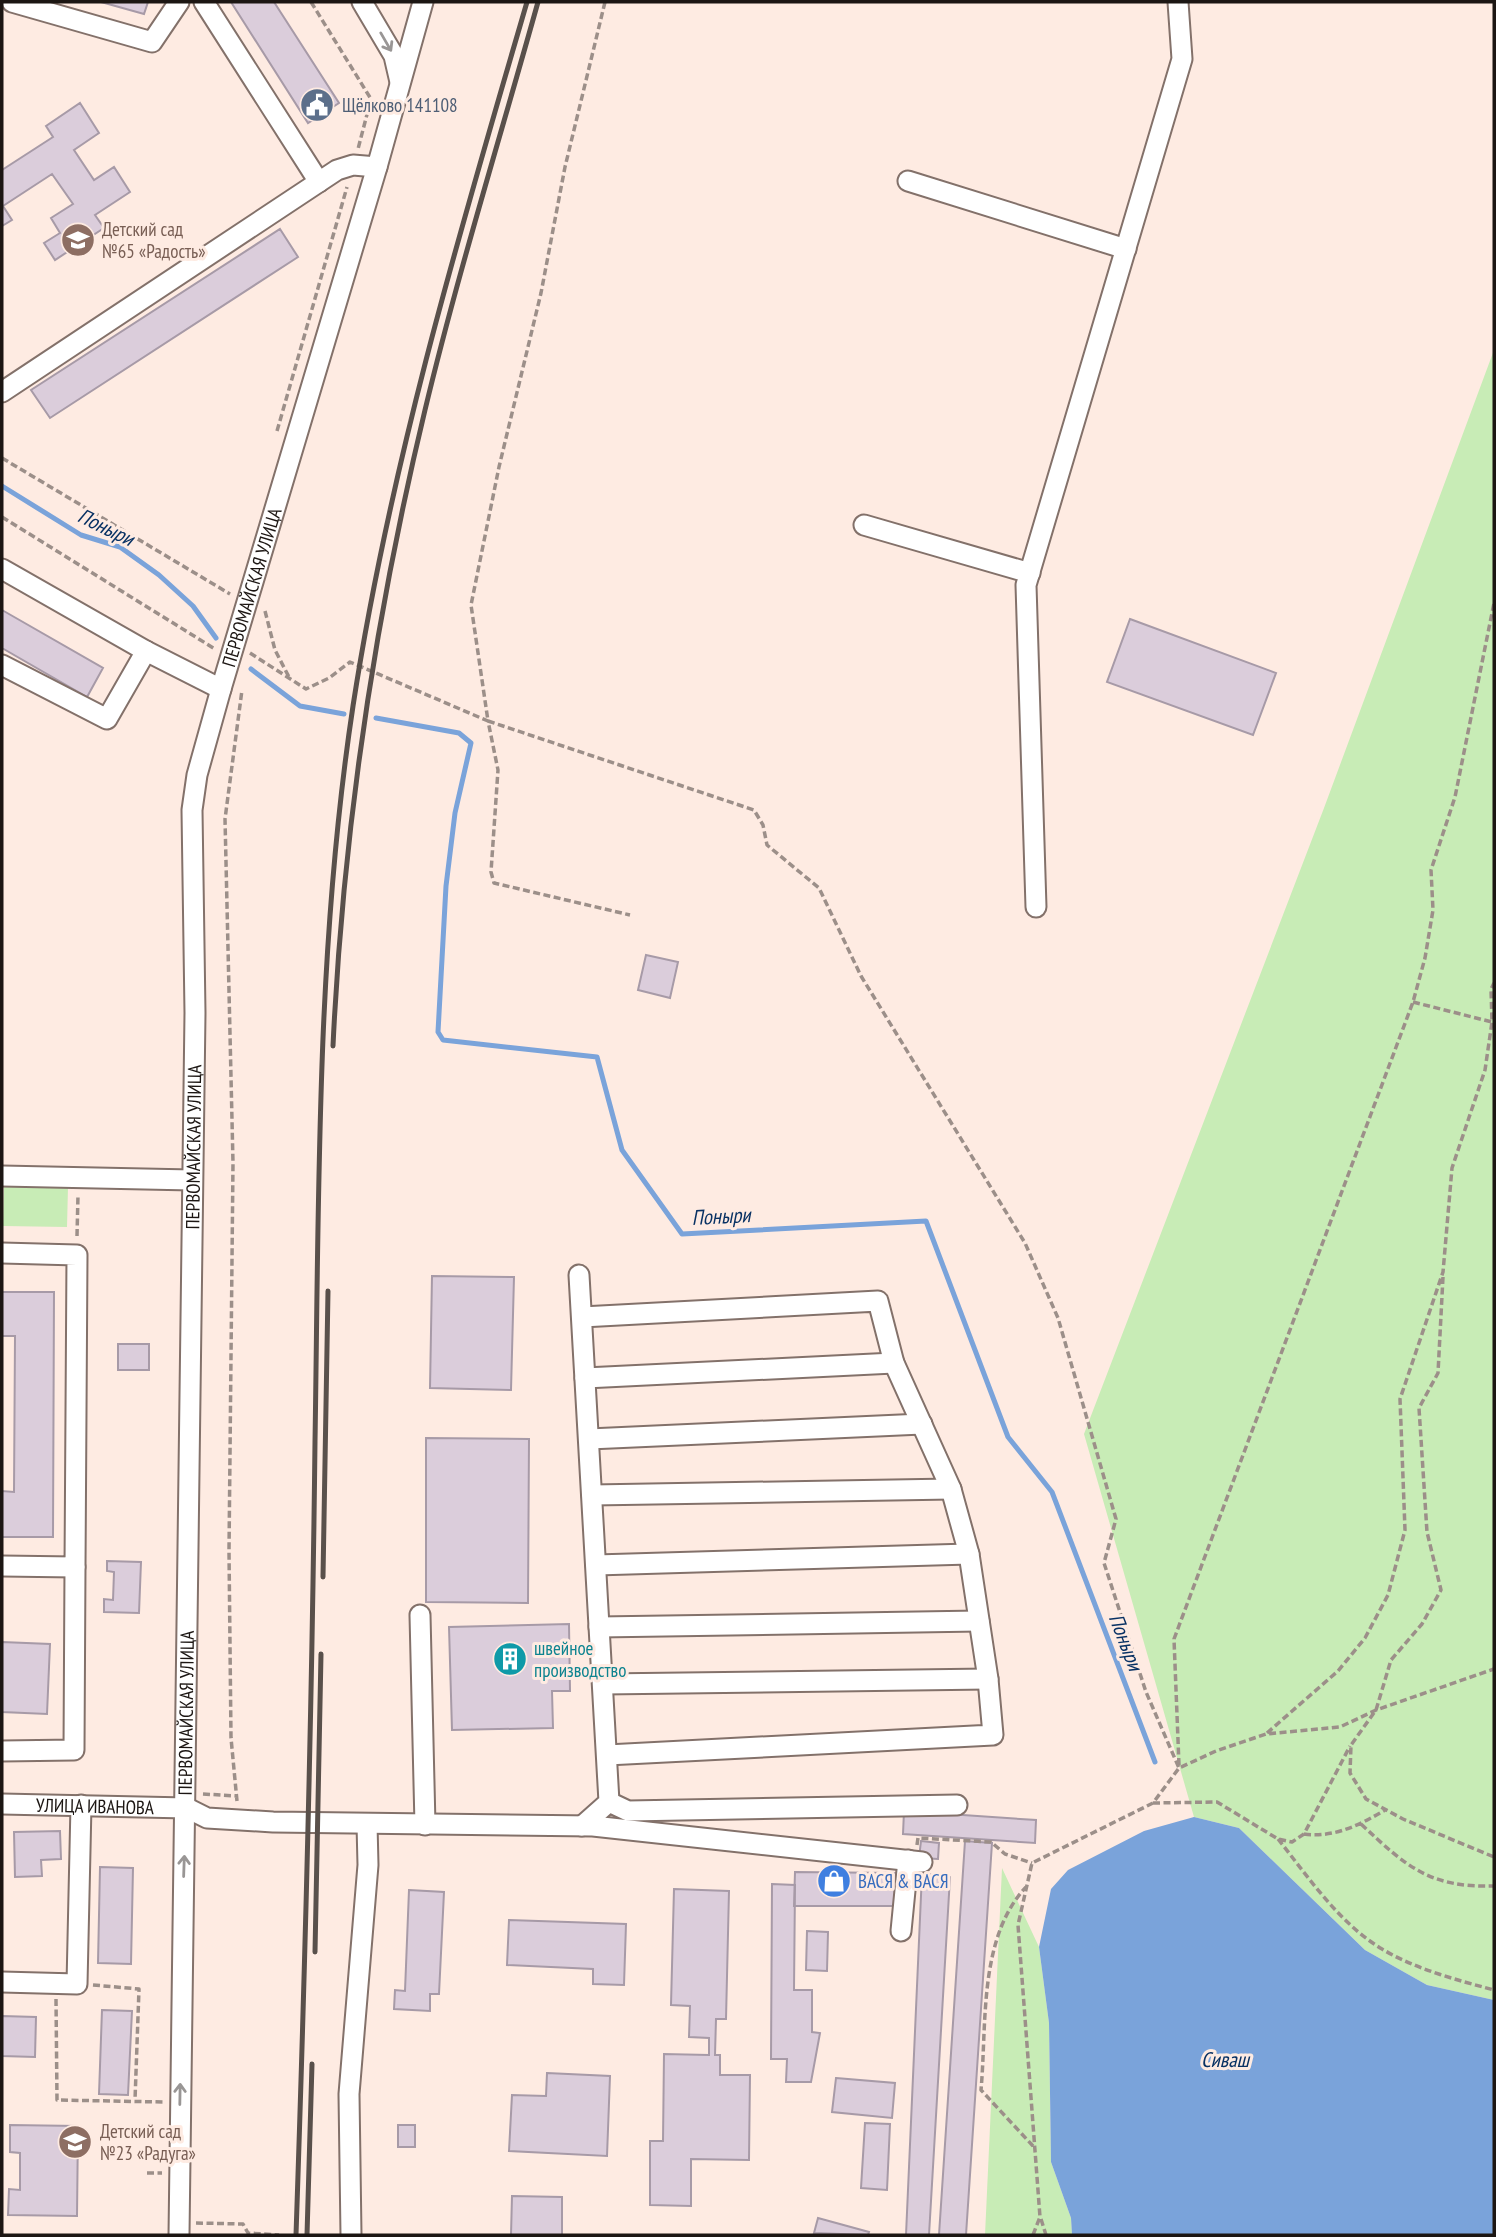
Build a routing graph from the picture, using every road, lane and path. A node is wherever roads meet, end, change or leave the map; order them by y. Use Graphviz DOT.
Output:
graph roads {
  1 [pos="12,2"];
  2 [pos="178,2"];
  3 [pos="204,2"];
  4 [pos="311,2"];
  5 [pos="362,2"];
  6 [pos="423,2"];
  7 [pos="605,2"];
  8 [pos="1178,2"];
  9 [pos="400,86"];
  10 [pos="353,164"];
  11 [pos="377,167"];
  12 [pos="908,181"];
  13 [pos="319,183"];
  14 [pos="1126,249"];
  15 [pos="2,392"];
  16 [pos="274,439"];
  17 [pos="2,457"];
  18 [pos="2,517"];
  19 [pos="864,525"];
  20 [pos="2,569"];
  21 [pos="1030,573"];
  22 [pos="233,582"];
  23 [pos="1494,603"];
  24 [pos="260,618"];
  25 [pos="254,641"];
  26 [pos="217,650"];
  27 [pos="146,651"];
  28 [pos="250,653"];
  29 [pos="248,662"];
  30 [pos="2,665"];
  31 [pos="243,680"];
  32 [pos="291,680"];
  33 [pos="221,689"];
  34 [pos="488,720"];
  35 [pos="1036,907"];
  36 [pos="629,915"];
  37 [pos="1494,983"];
  38 [pos="1413,1002"];
  39 [pos="1493,1022"];
  40 [pos="2,1176"];
  41 [pos="78,1177"];
  42 [pos="192,1180"];
  43 [pos="2,1253"];
  44 [pos="77,1255"];
  45 [pos="1443,1272"];
  46 [pos="579,1275"];
  47 [pos="582,1317"];
  48 [pos="894,1363"];
  49 [pos="586,1378"];
  50 [pos="922,1424"];
  51 [pos="589,1439"];
  52 [pos="951,1489"];
  53 [pos="592,1495"];
  54 [pos="969,1554"];
  55 [pos="596,1565"];
  56 [pos="2,1566"];
  57 [pos="75,1567"];
  58 [pos="420,1615"];
  59 [pos="979,1621"];
  60 [pos="599,1627"];
  61 [pos="1494,1669"];
  62 [pos="988,1679"];
  63 [pos="603,1684"];
  64 [pos="1376,1710"];
  65 [pos="1266,1734"];
  66 [pos="1351,1745"];
  67 [pos="2,1751"];
  68 [pos="607,1755"];
  69 [pos="1179,1768"];
  70 [pos="237,1796"];
  71 [pos="191,1800"];
  72 [pos="609,1802"];
  73 [pos="1153,1803"];
  74 [pos="2,1804"];
  75 [pos="81,1805"];
  76 [pos="957,1805"];
  77 [pos="1385,1810"];
  78 [pos="239,1819"];
  79 [pos="367,1824"];
  80 [pos="1361,1824"];
  81 [pos="425,1825"];
  82 [pos="582,1826"];
  83 [pos="1304,1834"];
  84 [pos="1278,1839"];
  85 [pos="1494,1857"];
  86 [pos="915,1861"];
  87 [pos="1032,1863"];
  88 [pos="1027,1886"];
  89 [pos="1494,1886"];
  90 [pos="901,1931"];
  91 [pos="2,1982"];
  92 [pos="55,1983"];
  93 [pos="77,1984"];
  94 [pos="1494,1990"];
  95 [pos="135,2101"];
  96 [pos="163,2102"];
  97 [pos="1034,2147"];
  98 [pos="147,2173"];
  99 [pos="162,2173"];
  100 [pos="1040,2217"];
  101 [pos="184,2229"];
  102 [pos="248,2234"];
  103 [pos="279,2235"];
  104 [pos="351,2235"];
  105 [pos="1033,2235"];
  106 [pos="1046,2235"];
  1 -- 2 [label="street"];
  3 -- 13 [label="street"];
  4 -- 10 [label="path"];
  5 -- 9 [label="street, one-way"];
  6 -- 9 [label="street, ПЕРВОМАЙСКАЯ УЛИЦА"];
  7 -- 34 [label="path"];
  8 -- 14 [label="street"];
  9 -- 11 [label="street, ПЕРВОМАЙСКАЯ УЛИЦА"];
  10 -- 11 [label="street"];
  10 -- 13 [label="street"];
  10 -- 16 [label="path"];
  11 -- 33 [label="street, ПЕРВОМАЙСКАЯ УЛИЦА"];
  12 -- 14 [label="street"];
  13 -- 15 [label="street"];
  14 -- 21 [label="street"];
  17 -- 22 [label="path"];
  18 -- 26 [label="path"];
  19 -- 21 [label="street"];
  20 -- 27 [label="street"];
  21 -- 35 [label="street"];
  23 -- 38 [label="path"];
  24 -- 32 [label="path"];
  25 -- 28 [label="path"];
  27 -- 30 [label="street"];
  27 -- 33 [label="street"];
  28 -- 29 [label="path"];
  28 -- 32 [label="path"];
  31 -- 70 [label="path"];
  32 -- 34 [label="path"];
  33 -- 42 [label="street, ПЕРВОМАЙСКАЯ УЛИЦА"];
  34 -- 36 [label="path"];
  34 -- 69 [label="path"];
  37 -- 39 [label="path"];
  38 -- 39 [label="path"];
  38 -- 69 [label="path"];
  39 -- 45 [label="path"];
  40 -- 41 [label="street"];
  41 -- 42 [label="street"];
  41 -- 44 [label="path"];
  42 -- 71 [label="street, ПЕРВОМАЙСКАЯ УЛИЦА"];
  43 -- 44 [label="street"];
  44 -- 57 [label="street"];
  45 -- 64 [label="path"];
  45 -- 65 [label="path"];
  46 -- 47 [label="street"];
  47 -- 48 [label="street"];
  47 -- 49 [label="street"];
  48 -- 49 [label="street"];
  48 -- 50 [label="street"];
  49 -- 51 [label="street"];
  50 -- 51 [label="street"];
  50 -- 52 [label="street"];
  51 -- 53 [label="street"];
  52 -- 53 [label="street"];
  52 -- 54 [label="street"];
  53 -- 55 [label="street"];
  54 -- 55 [label="street"];
  54 -- 59 [label="street"];
  55 -- 60 [label="street"];
  56 -- 57 [label="street"];
  57 -- 67 [label="street"];
  58 -- 81 [label="street"];
  59 -- 60 [label="street"];
  59 -- 62 [label="street"];
  60 -- 63 [label="street"];
  61 -- 64 [label="path"];
  62 -- 63 [label="street"];
  62 -- 68 [label="street"];
  63 -- 68 [label="street"];
  64 -- 65 [label="path"];
  64 -- 66 [label="path"];
  65 -- 69 [label="path"];
  66 -- 77 [label="path"];
  66 -- 83 [label="path"];
  68 -- 72 [label="street"];
  69 -- 73 [label="path"];
  70 -- 71 [label="path"];
  70 -- 78 [label="path"];
  71 -- 75 [label="street, УЛИЦА ИВАНОВА"];
  71 -- 78 [label="street, УЛИЦА ИВАНОВА"];
  101 -- 71 [label="street, ПЕРВОМАЙСКАЯ УЛИЦА, one-way"];
  72 -- 76 [label="street"];
  72 -- 82 [label="street"];
  73 -- 84 [label="path"];
  73 -- 87 [label="path"];
  74 -- 75 [label="street, УЛИЦА ИВАНОВА"];
  75 -- 93 [label="street"];
  77 -- 80 [label="path"];
  77 -- 85 [label="path"];
  78 -- 79 [label="street, УЛИЦА ИВАНОВА"];
  79 -- 81 [label="street, УЛИЦА ИВАНОВА"];
  79 -- 104 [label="street"];
  80 -- 83 [label="path"];
  80 -- 89 [label="path"];
  81 -- 82 [label="street, УЛИЦА ИВАНОВА"];
  82 -- 86 [label="street, УЛИЦА ИВАНОВА"];
  83 -- 84 [label="path"];
  84 -- 94 [label="path"];
  86 -- 87 [label="path"];
  86 -- 90 [label="street"];
  87 -- 88 [label="path"];
  88 -- 97 [label="path"];
  88 -- 97 [label="path"];
  91 -- 92 [label="street"];
  92 -- 93 [label="street"];
  92 -- 95 [label="path"];
  93 -- 95 [label="path"];
  95 -- 96 [label="path"];
  97 -- 100 [label="path"];
  98 -- 99 [label="path"];
  100 -- 105 [label="path"];
  100 -- 106 [label="path"];
  101 -- 102 [label="path"];
  102 -- 103 [label="path"];
}
